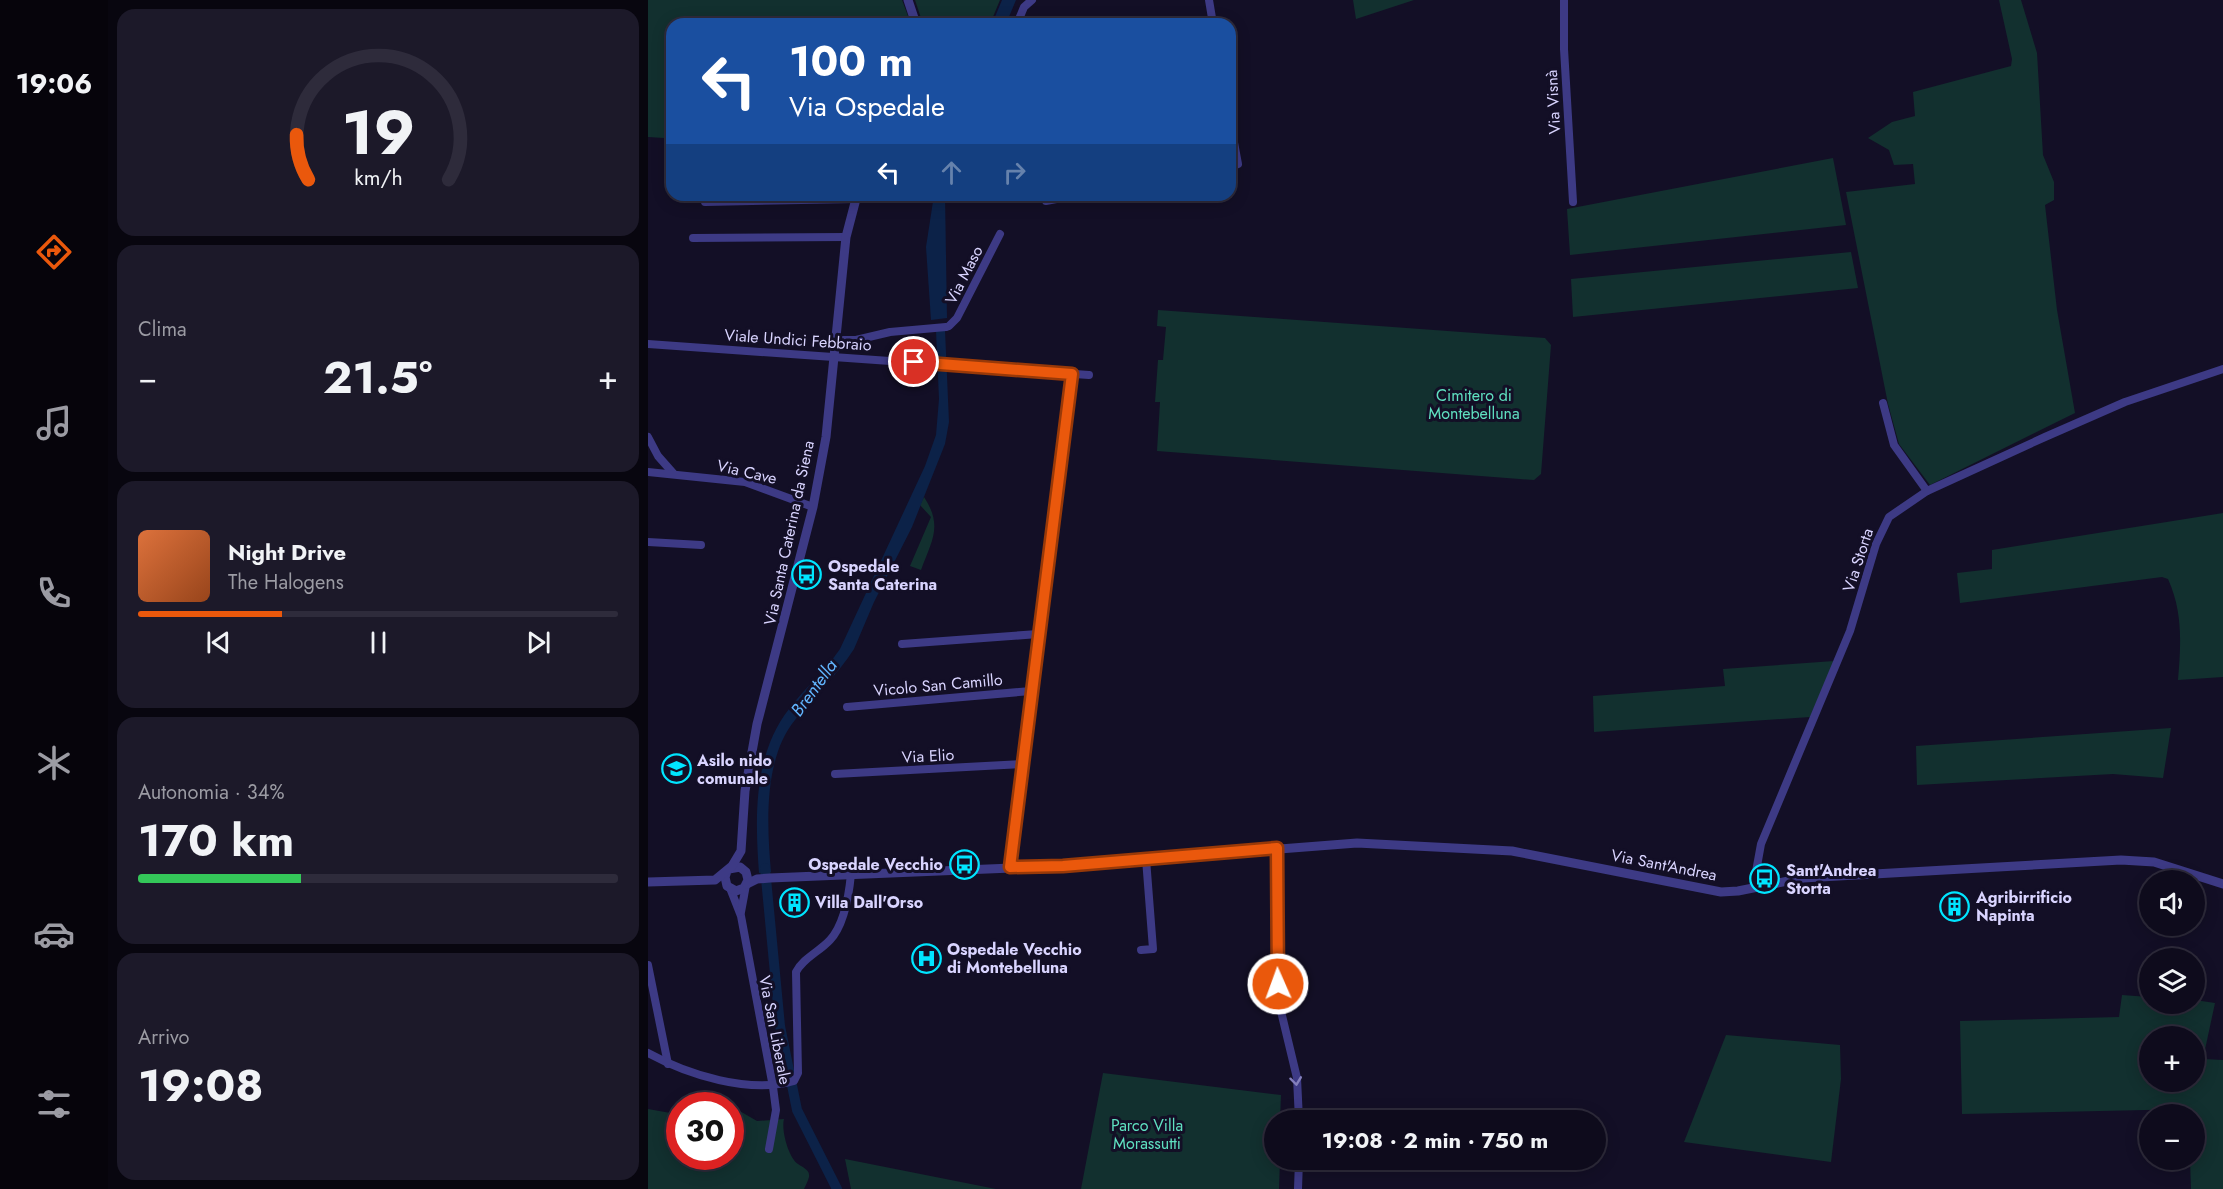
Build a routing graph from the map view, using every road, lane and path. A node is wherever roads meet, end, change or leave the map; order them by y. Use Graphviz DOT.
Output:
graph roads {
  1 [pos="908,0"];
  2 [pos="1032,0"];
  3 [pos="1209,0"];
  4 [pos="1564,0"];
  5 [pos="914,18"];
  6 [pos="1019,18"];
  7 [pos="1212,18"];
  8 [pos="855,201"];
  9 [pos="1573,202"];
  10 [pos="999,234"];
  11 [pos="846,237"];
  12 [pos="693,238"];
  13 [pos="837,340"];
  14 [pos="648,344"];
  15 [pos="835,356"];
  16 [pos="2223,369"];
  17 [pos="1072,374"];
  18 [pos="1089,375"];
  19 [pos="1883,402"];
  20 [pos="648,437"];
  21 [pos="648,472"];
  22 [pos="673,473"];
  23 [pos="1927,491"];
  24 [pos="813,507"];
  25 [pos="648,542"];
  26 [pos="701,545"];
  27 [pos="1038,634"];
  28 [pos="902,644"];
  29 [pos="1031,691"];
  30 [pos="847,706"];
  31 [pos="1022,764"];
  32 [pos="835,774"];
  33 [pos="742,839"];
  34 [pos="1277,848"];
  35 [pos="1146,859"];
  36 [pos="1010,867"];
  37 [pos="728,870"];
  38 [pos="747,873"];
  39 [pos="851,874"];
  40 [pos="757,879"];
  41 [pos="708,880"];
  42 [pos="648,882"];
  43 [pos="2223,884"];
  44 [pos="747,885"];
  45 [pos="729,888"];
  46 [pos="1753,888"];
  47 [pos="741,916"];
  48 [pos="1141,950"];
  49 [pos="648,965"];
  50 [pos="648,1053"];
  51 [pos="668,1064"];
  52 [pos="773,1087"];
  53 [pos="1299,1110"];
  54 [pos="769,1149"];
  55 [pos="1299,1170"];
  56 [pos="1298,1189"];
  1 -- 5 [label="street"];
  2 -- 6 [label="street"];
  3 -- 7 [label="street"];
  4 -- 9 [label="street, Via Visnà"];
  8 -- 11 [label="street, Via Santa Caterina da Siena"];
  10 -- 13 [label="street, Via Maso"];
  11 -- 12 [label="street"];
  11 -- 13 [label="street, Via Santa Caterina da Siena"];
  13 -- 15 [label="street, Via Santa Caterina da Siena"];
  14 -- 15 [label="street, Viale Undici Febbraio"];
  15 -- 17 [label="street, Viale Undici Febbraio"];
  15 -- 24 [label="street, Via Santa Caterina da Siena"];
  16 -- 23 [label="street, Via Storta"];
  17 -- 18 [label="street, Viale Undici Febbraio"];
  17 -- 27 [label="street"];
  19 -- 23 [label="street"];
  20 -- 22 [label="street"];
  21 -- 22 [label="street, Via Cave"];
  22 -- 24 [label="street, Via Cave"];
  23 -- 46 [label="street, Via Storta"];
  24 -- 33 [label="street, Via Santa Caterina da Siena"];
  25 -- 26 [label="street"];
  27 -- 28 [label="street"];
  27 -- 29 [label="street"];
  29 -- 30 [label="street, Vicolo San Camillo"];
  29 -- 31 [label="street"];
  31 -- 32 [label="street, Via Elio"];
  31 -- 36 [label="street"];
  33 -- 37 [label="street, Via Santa Caterina da Siena"];
  33 -- 38 [label="street, Via Santa Caterina da Siena"];
  34 -- 35 [label="street, Via Sant'Andrea"];
  34 -- 46 [label="street, Via Sant'Andrea"];
  34 -- 53 [label="street, one-way"];
  35 -- 36 [label="street, Via Sant'Andrea"];
  35 -- 48 [label="street"];
  36 -- 39 [label="street, Via Sant'Andrea"];
  37 -- 38 [label="street"];
  37 -- 41 [label="street"];
  37 -- 45 [label="street"];
  38 -- 40 [label="street"];
  38 -- 44 [label="street"];
  39 -- 40 [label="street, Via Sant'Andrea"];
  39 -- 52 [label="street"];
  40 -- 44 [label="street"];
  41 -- 42 [label="street"];
  41 -- 45 [label="street"];
  43 -- 46 [label="street, Via Sant'Andrea"];
  44 -- 45 [label="street"];
  44 -- 47 [label="street, Via San Liberale"];
  45 -- 47 [label="street, Via San Liberale"];
  47 -- 52 [label="street, Via San Liberale"];
  49 -- 51 [label="street"];
  50 -- 51 [label="street"];
  51 -- 52 [label="street"];
  52 -- 54 [label="street, Via San Liberale"];
  55 -- 56 [label="street"];
}
